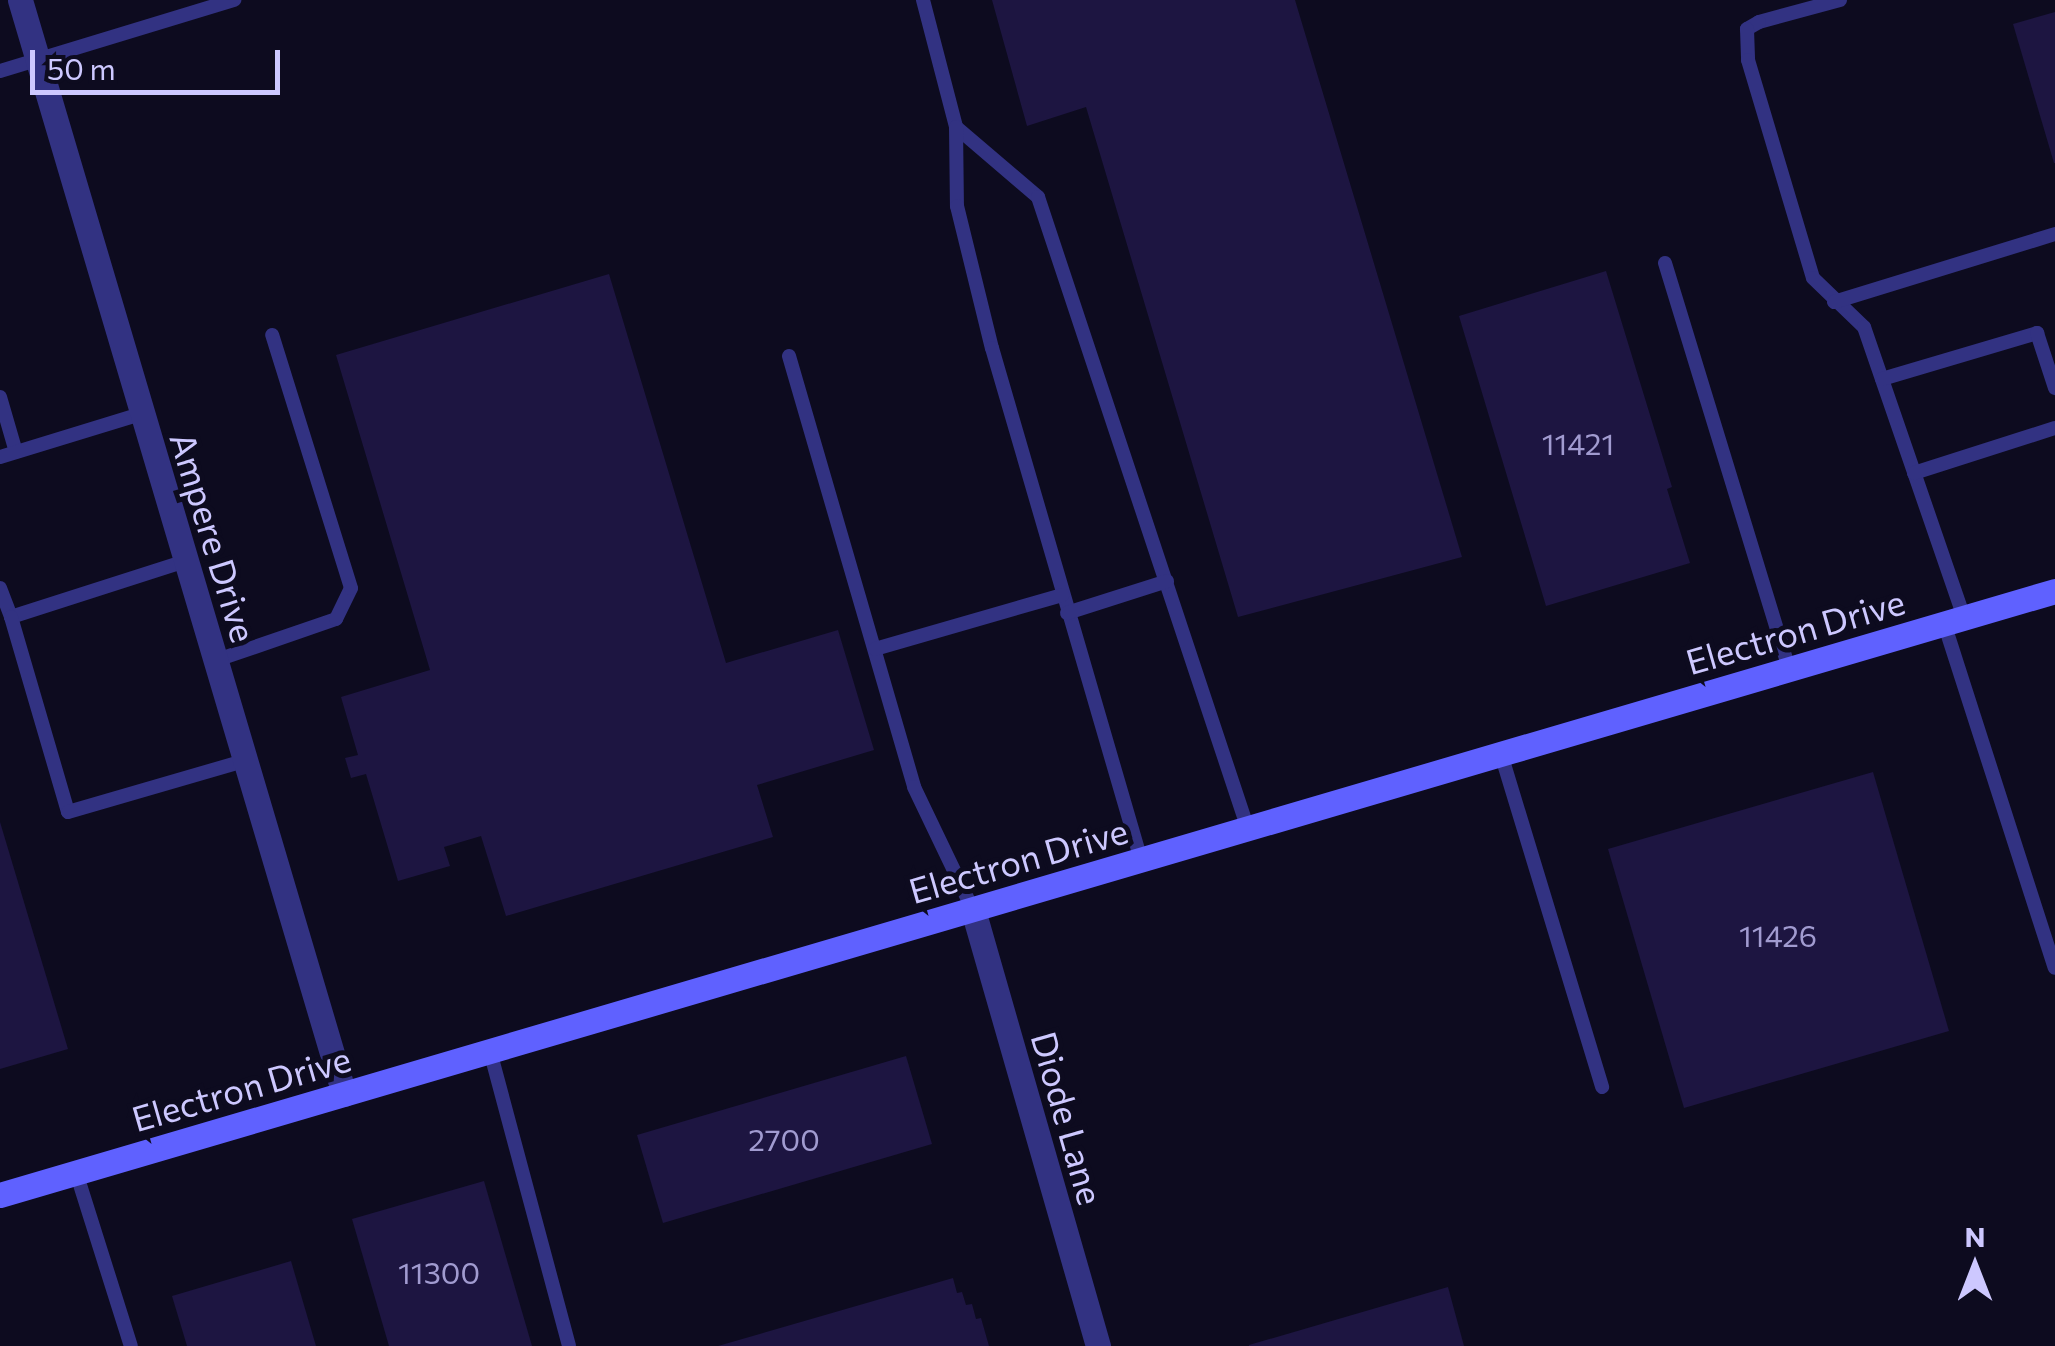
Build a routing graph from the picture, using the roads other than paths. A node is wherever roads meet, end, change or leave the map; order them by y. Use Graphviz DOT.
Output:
graph roads {
  1 [pos="20,0"];
  2 [pos="234,0"];
  3 [pos="923,0"];
  4 [pos="1840,0"];
  5 [pos="37,59"];
  6 [pos="0,71"];
  7 [pos="956,127"];
  8 [pos="2055,234"];
  9 [pos="1665,262"];
  10 [pos="1834,302"];
  11 [pos="272,335"];
  12 [pos="789,356"];
  13 [pos="1882,379"];
  14 [pos="2055,388"];
  15 [pos="0,397"];
  16 [pos="141,414"];
  17 [pos="2055,428"];
  18 [pos="16,452"];
  19 [pos="0,457"];
  20 [pos="1914,473"];
  21 [pos="185,562"];
  22 [pos="1166,581"];
  23 [pos="0,588"];
  24 [pos="2055,590"];
  25 [pos="1062,595"];
  26 [pos="1067,612"];
  27 [pos="11,617"];
  28 [pos="1954,620"];
  29 [pos="875,649"];
  30 [pos="214,661"];
  31 [pos="1789,669"];
  32 [pos="1501,754"];
  33 [pos="244,761"];
  34 [pos="1248,828"];
  35 [pos="1140,860"];
  36 [pos="973,910"];
  37 [pos="2055,968"];
  38 [pos="490,1051"];
  39 [pos="1602,1087"];
  40 [pos="344,1094"];
  41 [pos="76,1172"];
  42 [pos="0,1195"];
  43 [pos="132,1346"];
  44 [pos="568,1346"];
  45 [pos="1098,1346"];
  1 -- 5 [label="street, Ampere Drive"];
  2 -- 5 [label="lane"];
  3 -- 7 [label="lane"];
  4 -- 10 [label="lane"];
  5 -- 6 [label="lane"];
  5 -- 16 [label="street, Ampere Drive"];
  7 -- 22 [label="lane"];
  7 -- 25 [label="lane"];
  8 -- 10 [label="lane"];
  9 -- 31 [label="lane"];
  10 -- 13 [label="lane"];
  11 -- 30 [label="lane"];
  12 -- 29 [label="lane"];
  13 -- 14 [label="lane"];
  13 -- 20 [label="lane"];
  15 -- 18 [label="lane"];
  16 -- 18 [label="lane"];
  16 -- 21 [label="street, Ampere Drive"];
  17 -- 20 [label="lane"];
  18 -- 19 [label="lane"];
  20 -- 28 [label="lane"];
  21 -- 27 [label="lane"];
  21 -- 30 [label="street, Ampere Drive"];
  22 -- 26 [label="lane"];
  22 -- 34 [label="lane"];
  23 -- 27 [label="lane"];
  24 -- 28 [label="street, Electron Drive"];
  25 -- 26 [label="lane"];
  25 -- 29 [label="lane"];
  26 -- 35 [label="lane"];
  27 -- 33 [label="lane"];
  28 -- 31 [label="street, Electron Drive"];
  28 -- 37 [label="lane"];
  29 -- 36 [label="lane"];
  30 -- 33 [label="street, Ampere Drive"];
  31 -- 32 [label="street, Electron Drive"];
  32 -- 34 [label="street, Electron Drive"];
  32 -- 39 [label="lane"];
  33 -- 40 [label="street, Ampere Drive"];
  34 -- 35 [label="street, Electron Drive"];
  35 -- 36 [label="street, Electron Drive"];
  36 -- 38 [label="street, Electron Drive"];
  36 -- 45 [label="street, Diode Lane"];
  38 -- 40 [label="street, Electron Drive"];
  38 -- 44 [label="lane"];
  40 -- 41 [label="street, Electron Drive"];
  41 -- 42 [label="street, Electron Drive"];
  41 -- 43 [label="lane"];
}
